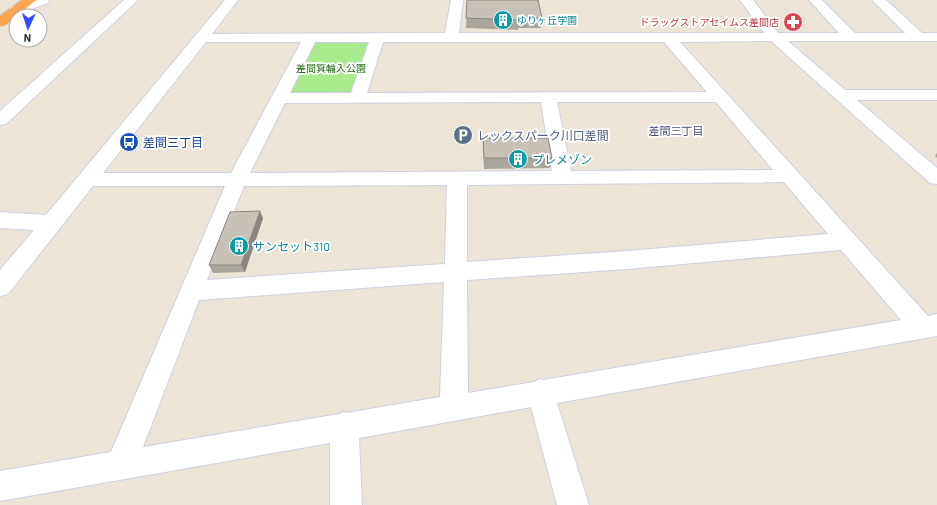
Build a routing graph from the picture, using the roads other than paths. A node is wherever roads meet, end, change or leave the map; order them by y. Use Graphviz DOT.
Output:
graph roads {
  1 [pos="30,0"];
  2 [pos="43,0"];
  3 [pos="132,0"];
  4 [pos="232,0"];
  5 [pos="457,0"];
  6 [pos="746,0"];
  7 [pos="815,0"];
  8 [pos="878,0"];
  9 [pos="19,8"];
  10 [pos="21,8"];
  11 [pos="668,37"];
  12 [pos="774,37"];
  13 [pos="851,37"];
  14 [pos="918,37"];
  15 [pos="937,37"];
  16 [pos="201,38"];
  17 [pos="310,38"];
  18 [pos="377,38"];
  19 [pos="451,38"];
  20 [pos="841,95"];
  21 [pos="937,95"];
  22 [pos="358,97"];
  23 [pos="548,97"];
  24 [pos="721,97"];
  25 [pos="279,98"];
  26 [pos="0,120"];
  27 [pos="790,176"];
  28 [pos="457,178"];
  29 [pos="563,178"];
  30 [pos="937,178"];
  31 [pos="87,179"];
  32 [pos="237,180"];
  33 [pos="0,220"];
  34 [pos="52,223"];
  35 [pos="847,241"];
  36 [pos="455,272"];
  37 [pos="0,288"];
  38 [pos="191,291"];
  39 [pos="930,326"];
  40 [pos="540,392"];
  41 [pos="454,407"];
  42 [pos="344,426"];
  43 [pos="121,465"];
  44 [pos="0,486"];
  45 [pos="346,505"];
  46 [pos="573,505"];
  1 -- 9 [label="highway"];
  2 -- 10 [label="street"];
  3 -- 26 [label="street"];
  4 -- 16 [label="street"];
  5 -- 19 [label="street"];
  6 -- 12 [label="street"];
  7 -- 13 [label="street"];
  8 -- 14 [label="street"];
  11 -- 12 [label="street"];
  11 -- 19 [label="street"];
  11 -- 24 [label="street"];
  12 -- 13 [label="street"];
  12 -- 20 [label="street"];
  13 -- 14 [label="street"];
  14 -- 15 [label="street"];
  16 -- 17 [label="street"];
  16 -- 31 [label="street"];
  17 -- 18 [label="street"];
  17 -- 25 [label="street"];
  18 -- 19 [label="street"];
  18 -- 22 [label="street"];
  20 -- 21 [label="street"];
  20 -- 30 [label="street"];
  22 -- 23 [label="street"];
  22 -- 25 [label="street"];
  23 -- 24 [label="street"];
  23 -- 29 [label="street"];
  24 -- 27 [label="street"];
  25 -- 32 [label="street"];
  27 -- 29 [label="street"];
  27 -- 35 [label="street"];
  28 -- 29 [label="street"];
  28 -- 32 [label="street"];
  28 -- 36 [label="street"];
  31 -- 32 [label="street"];
  31 -- 34 [label="street"];
  32 -- 38 [label="street"];
  33 -- 34 [label="street"];
  34 -- 37 [label="street"];
  35 -- 36 [label="street"];
  35 -- 39 [label="street"];
  36 -- 38 [label="street"];
  36 -- 41 [label="street"];
  38 -- 43 [label="street"];
  39 -- 40 [label="street"];
  40 -- 41 [label="street"];
  40 -- 46 [label="street"];
  41 -- 42 [label="street"];
  42 -- 43 [label="street"];
  42 -- 45 [label="street"];
  43 -- 44 [label="street"];
}
